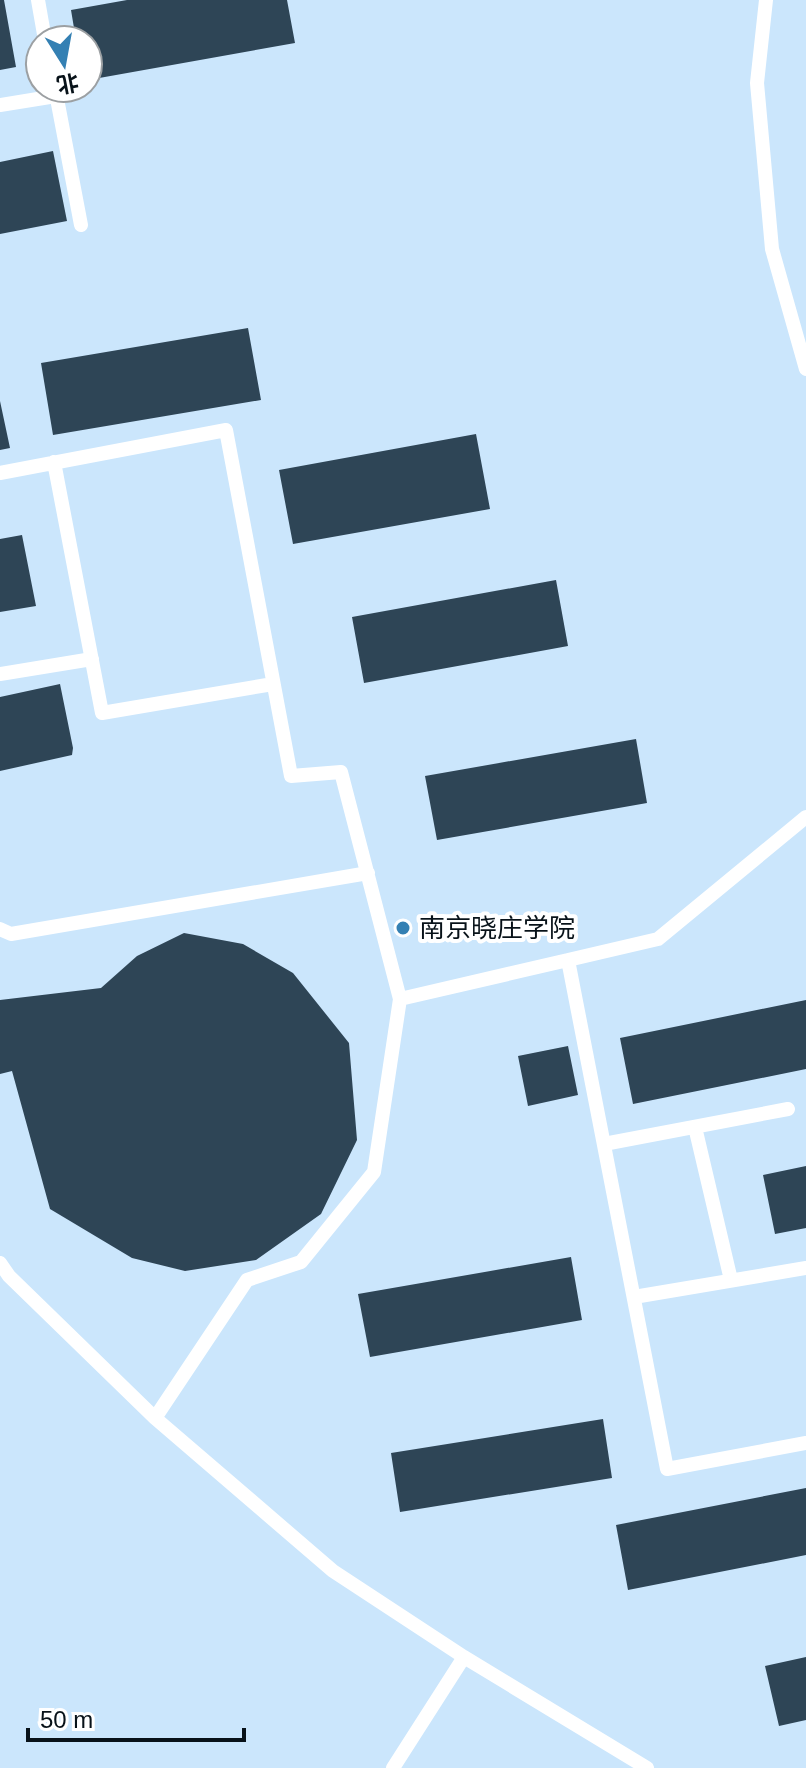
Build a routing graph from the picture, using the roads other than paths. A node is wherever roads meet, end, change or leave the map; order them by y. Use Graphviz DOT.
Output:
graph roads {
  1 [pos="38,0"];
  2 [pos="766,0"];
  3 [pos="42,24"];
  4 [pos="24,99"];
  5 [pos="58,104"];
  6 [pos="0,105"];
  7 [pos="81,225"];
  8 [pos="806,369"];
  9 [pos="54,462"];
  10 [pos="0,473"];
  11 [pos="92,659"];
  12 [pos="0,674"];
  13 [pos="273,684"];
  14 [pos="806,817"];
  15 [pos="368,873"];
  16 [pos="0,929"];
  17 [pos="568,960"];
  18 [pos="400,999"];
  19 [pos="788,1109"];
  20 [pos="695,1127"];
  21 [pos="604,1144"];
  22 [pos="806,1268"];
  23 [pos="3,1273"];
  24 [pos="731,1280"];
  25 [pos="634,1297"];
  26 [pos="155,1418"];
  27 [pos="806,1443"];
  28 [pos="464,1657"];
  29 [pos="393,1768"];
  30 [pos="647,1768"];
  1 -- 3 [label="lane"];
  2 -- 8 [label="lane"];
  4 -- 6 [label="lane"];
  5 -- 7 [label="lane"];
  9 -- 10 [label="lane"];
  9 -- 11 [label="lane"];
  9 -- 13 [label="lane"];
  11 -- 12 [label="lane"];
  11 -- 13 [label="lane"];
  13 -- 15 [label="lane"];
  14 -- 17 [label="lane"];
  15 -- 16 [label="lane"];
  15 -- 18 [label="lane"];
  17 -- 18 [label="lane"];
  17 -- 21 [label="lane"];
  18 -- 26 [label="lane"];
  19 -- 20 [label="lane"];
  20 -- 21 [label="lane"];
  20 -- 24 [label="lane"];
  21 -- 25 [label="lane"];
  22 -- 24 [label="lane"];
  23 -- 26 [label="lane"];
  24 -- 25 [label="lane"];
  25 -- 27 [label="lane"];
  26 -- 28 [label="lane"];
  28 -- 29 [label="lane"];
  28 -- 30 [label="lane"];
}
